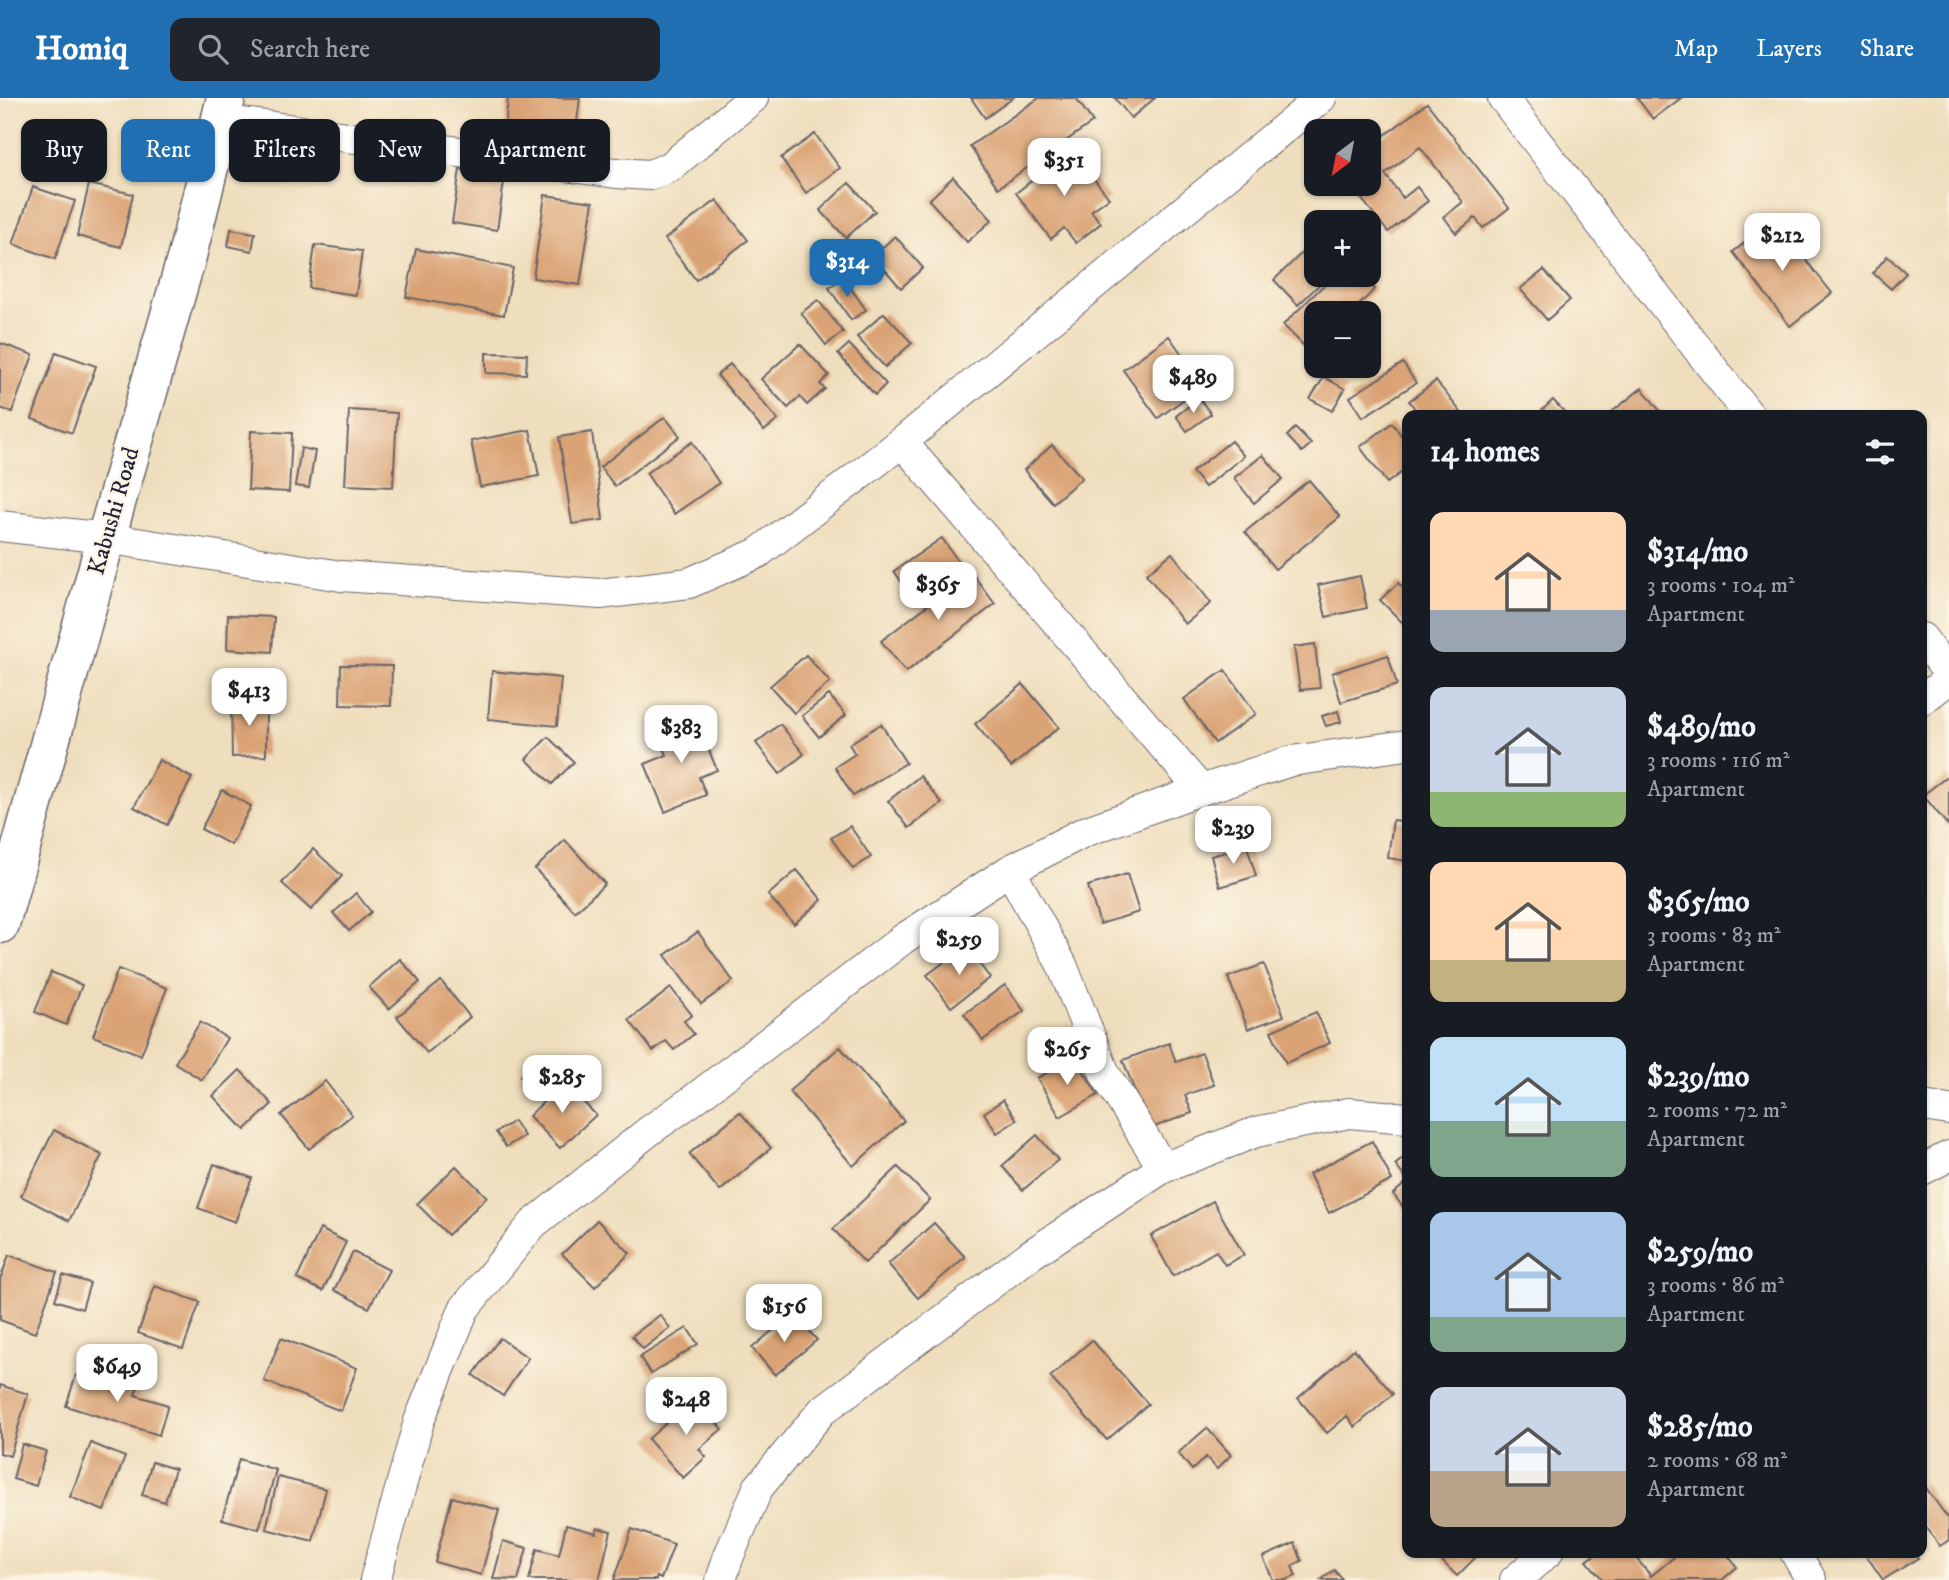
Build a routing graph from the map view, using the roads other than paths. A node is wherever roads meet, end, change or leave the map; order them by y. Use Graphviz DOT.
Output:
graph roads {
  1 [pos="753,98"];
  2 [pos="1321,98"];
  3 [pos="1503,98"];
  4 [pos="223,109"];
  5 [pos="1745,410"];
  6 [pos="902,442"];
  7 [pos="0,526"];
  8 [pos="106,538"];
  9 [pos="1927,645"];
  10 [pos="1949,674"];
  11 [pos="1949,679"];
  12 [pos="1927,696"];
  13 [pos="1402,746"];
  14 [pos="1201,790"];
  15 [pos="1010,870"];
  16 [pos="0,924"];
  17 [pos="1927,1107"];
  18 [pos="1949,1110"];
  19 [pos="1402,1118"];
  20 [pos="1949,1156"];
  21 [pos="1927,1167"];
  22 [pos="1163,1168"];
  23 [pos="1541,1558"];
  24 [pos="1799,1558"];
  25 [pos="374,1580"];
  26 [pos="721,1580"];
  27 [pos="1515,1580"];
  28 [pos="1811,1580"];
  1 -- 4 [label="street"];
  2 -- 6 [label="street"];
  3 -- 5 [label="street"];
  4 -- 8 [label="main road, Kabushi Road"];
  6 -- 8 [label="street"];
  6 -- 14 [label="street"];
  7 -- 8 [label="street"];
  8 -- 16 [label="main road, Kabushi Road"];
  9 -- 10 [label="street"];
  11 -- 12 [label="street"];
  13 -- 14 [label="street"];
  14 -- 15 [label="street"];
  15 -- 22 [label="street"];
  15 -- 25 [label="street"];
  17 -- 18 [label="street"];
  19 -- 22 [label="street"];
  20 -- 21 [label="street"];
  22 -- 26 [label="street"];
  23 -- 27 [label="street"];
  24 -- 28 [label="street"];
}
